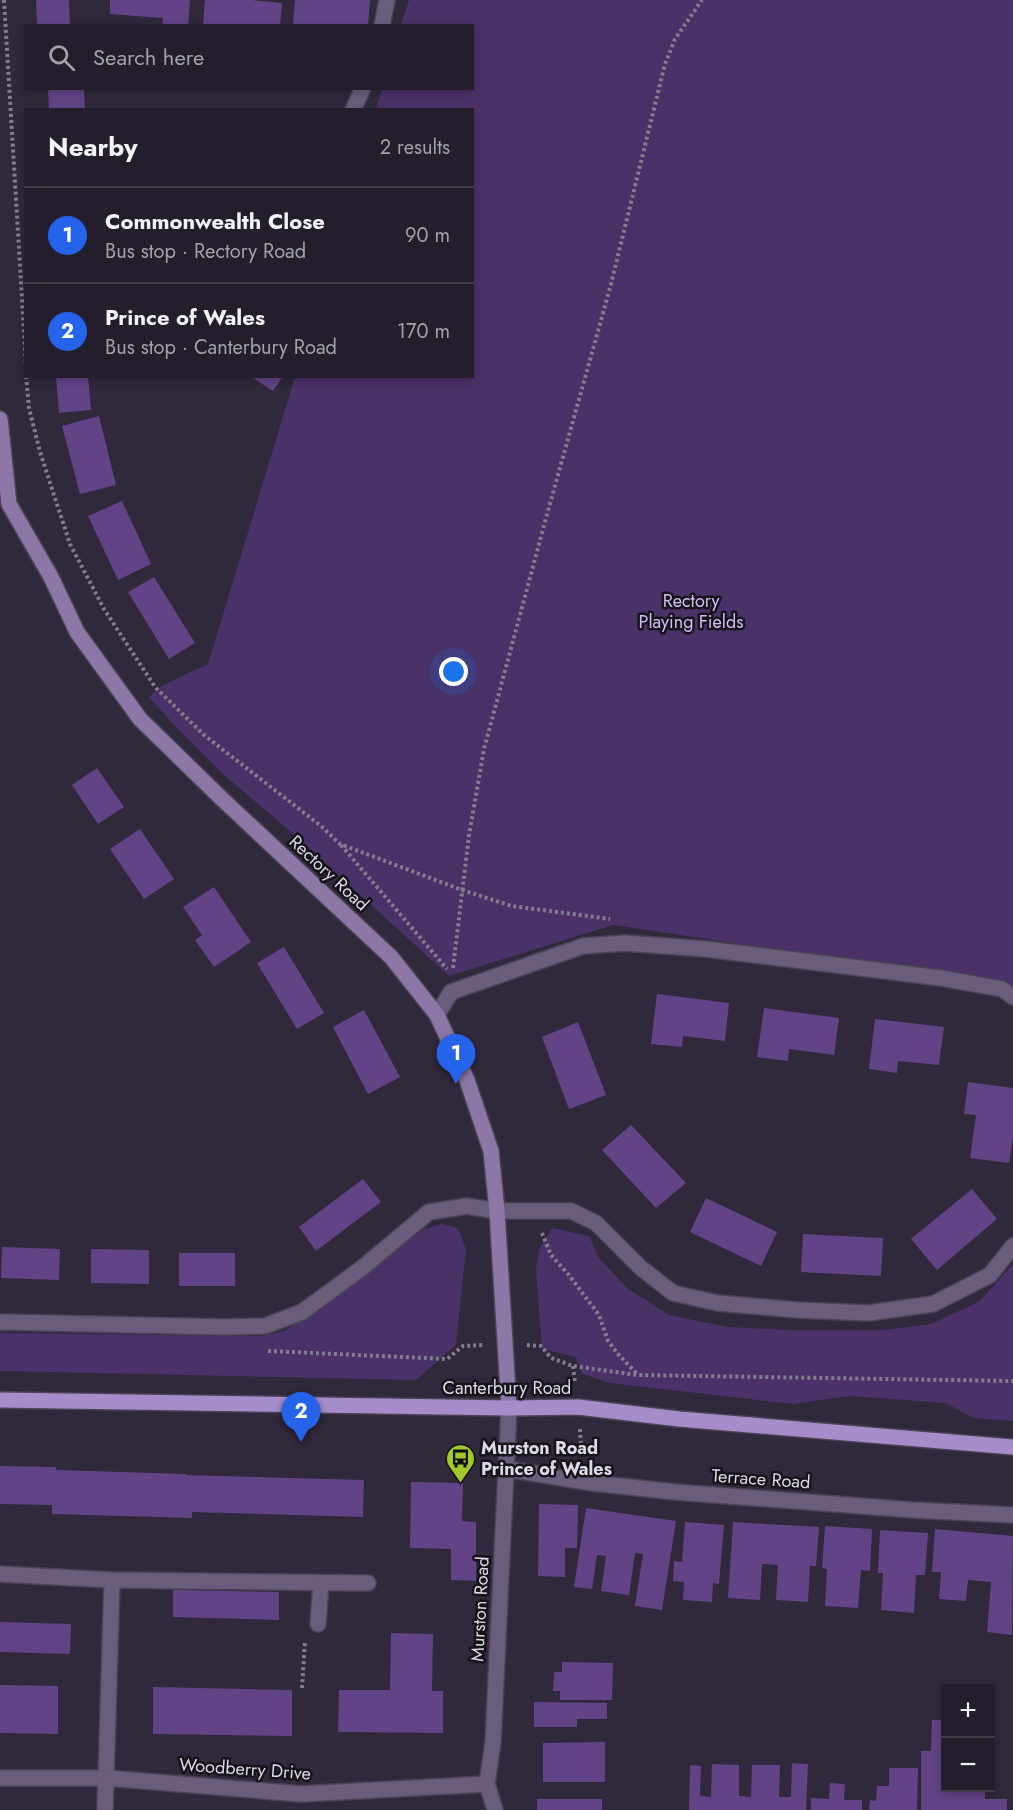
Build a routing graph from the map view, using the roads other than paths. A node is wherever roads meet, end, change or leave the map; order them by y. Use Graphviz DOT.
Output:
graph roads {
  1 [pos="387,0"];
  2 [pos="382,24"];
  3 [pos="362,90"];
  4 [pos="354,108"];
  5 [pos="0,419"];
  6 [pos="4,504"];
  7 [pos="1013,996"];
  8 [pos="437,1015"];
  9 [pos="497,1211"];
  10 [pos="1013,1246"];
  11 [pos="0,1322"];
  12 [pos="0,1400"];
  13 [pos="509,1408"];
  14 [pos="1013,1447"];
  15 [pos="507,1468"];
  16 [pos="1013,1515"];
  17 [pos="0,1574"];
  18 [pos="112,1580"];
  19 [pos="321,1582"];
  20 [pos="368,1583"];
  21 [pos="318,1624"];
  22 [pos="0,1778"];
  23 [pos="106,1778"];
  24 [pos="487,1784"];
  25 [pos="105,1810"];
  26 [pos="495,1810"];
  1 -- 2 [label="street"];
  3 -- 4 [label="street"];
  5 -- 6 [label="street, Rectory Road"];
  6 -- 8 [label="street, Rectory Road"];
  7 -- 8 [label="street"];
  8 -- 9 [label="street, Rectory Road"];
  9 -- 10 [label="street"];
  9 -- 11 [label="street"];
  9 -- 13 [label="street, Rectory Road"];
  12 -- 13 [label="main road, Canterbury Road"];
  13 -- 14 [label="main road, Canterbury Road"];
  13 -- 15 [label="street, Murston Road"];
  15 -- 16 [label="street, Terrace Road"];
  15 -- 24 [label="street, Murston Road"];
  17 -- 18 [label="street"];
  18 -- 19 [label="street"];
  18 -- 23 [label="street"];
  19 -- 20 [label="street"];
  19 -- 21 [label="street"];
  22 -- 23 [label="street, Woodberry Drive"];
  23 -- 24 [label="street, Woodberry Drive"];
  23 -- 25 [label="street"];
  24 -- 26 [label="street, Murston Road"];
}
